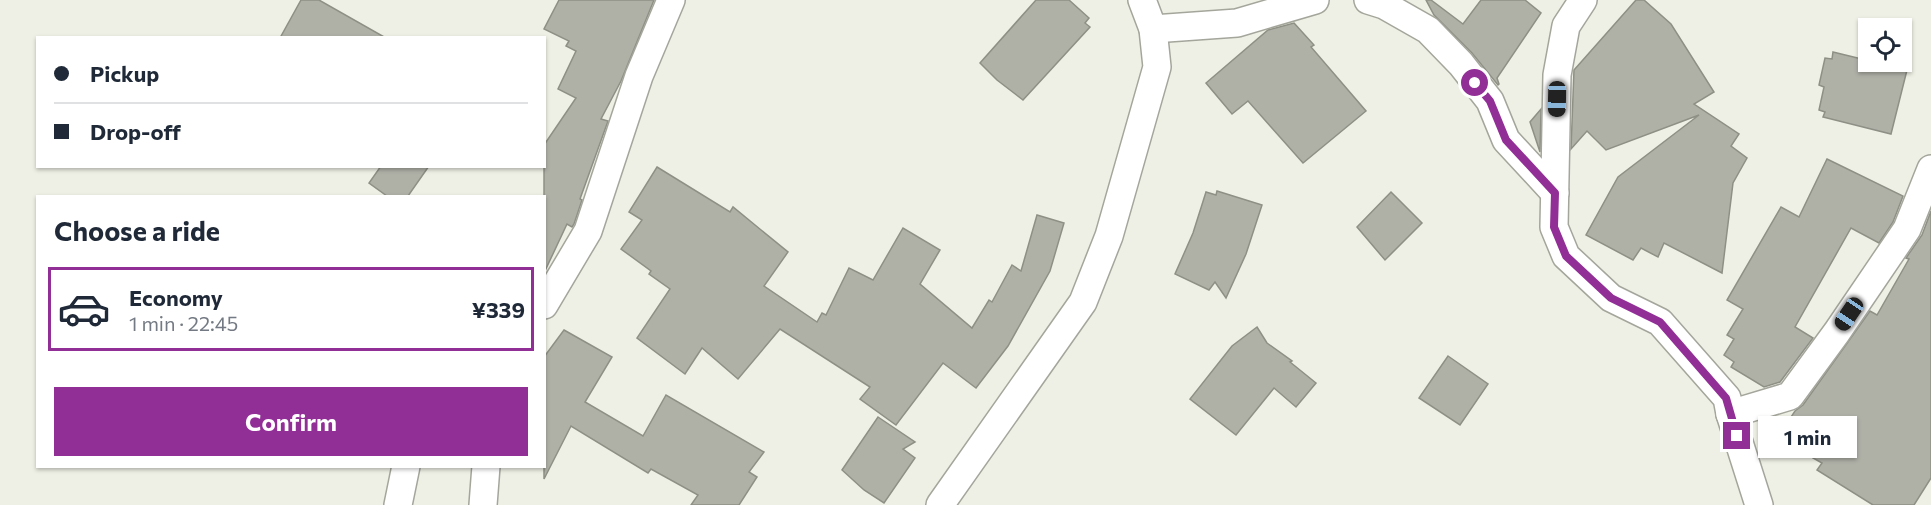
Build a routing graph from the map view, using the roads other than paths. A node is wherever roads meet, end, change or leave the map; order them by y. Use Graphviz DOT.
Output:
graph roads {
  1 [pos="671,0"];
  2 [pos="1142,0"];
  3 [pos="1315,0"];
  4 [pos="1368,0"];
  5 [pos="1583,0"];
  6 [pos="1153,29"];
  7 [pos="1931,169"];
  8 [pos="1555,193"];
  9 [pos="546,302"];
  10 [pos="1730,414"];
  11 [pos="406,468"];
  12 [pos="486,468"];
  13 [pos="398,505"];
  14 [pos="483,505"];
  15 [pos="940,505"];
  16 [pos="1759,505"];
  1 -- 9 [label="street"];
  2 -- 6 [label="street"];
  3 -- 6 [label="street"];
  4 -- 8 [label="street"];
  5 -- 8 [label="street"];
  6 -- 15 [label="street"];
  7 -- 10 [label="street"];
  8 -- 10 [label="street"];
  10 -- 16 [label="street"];
  11 -- 13 [label="street"];
  12 -- 14 [label="street"];
}
